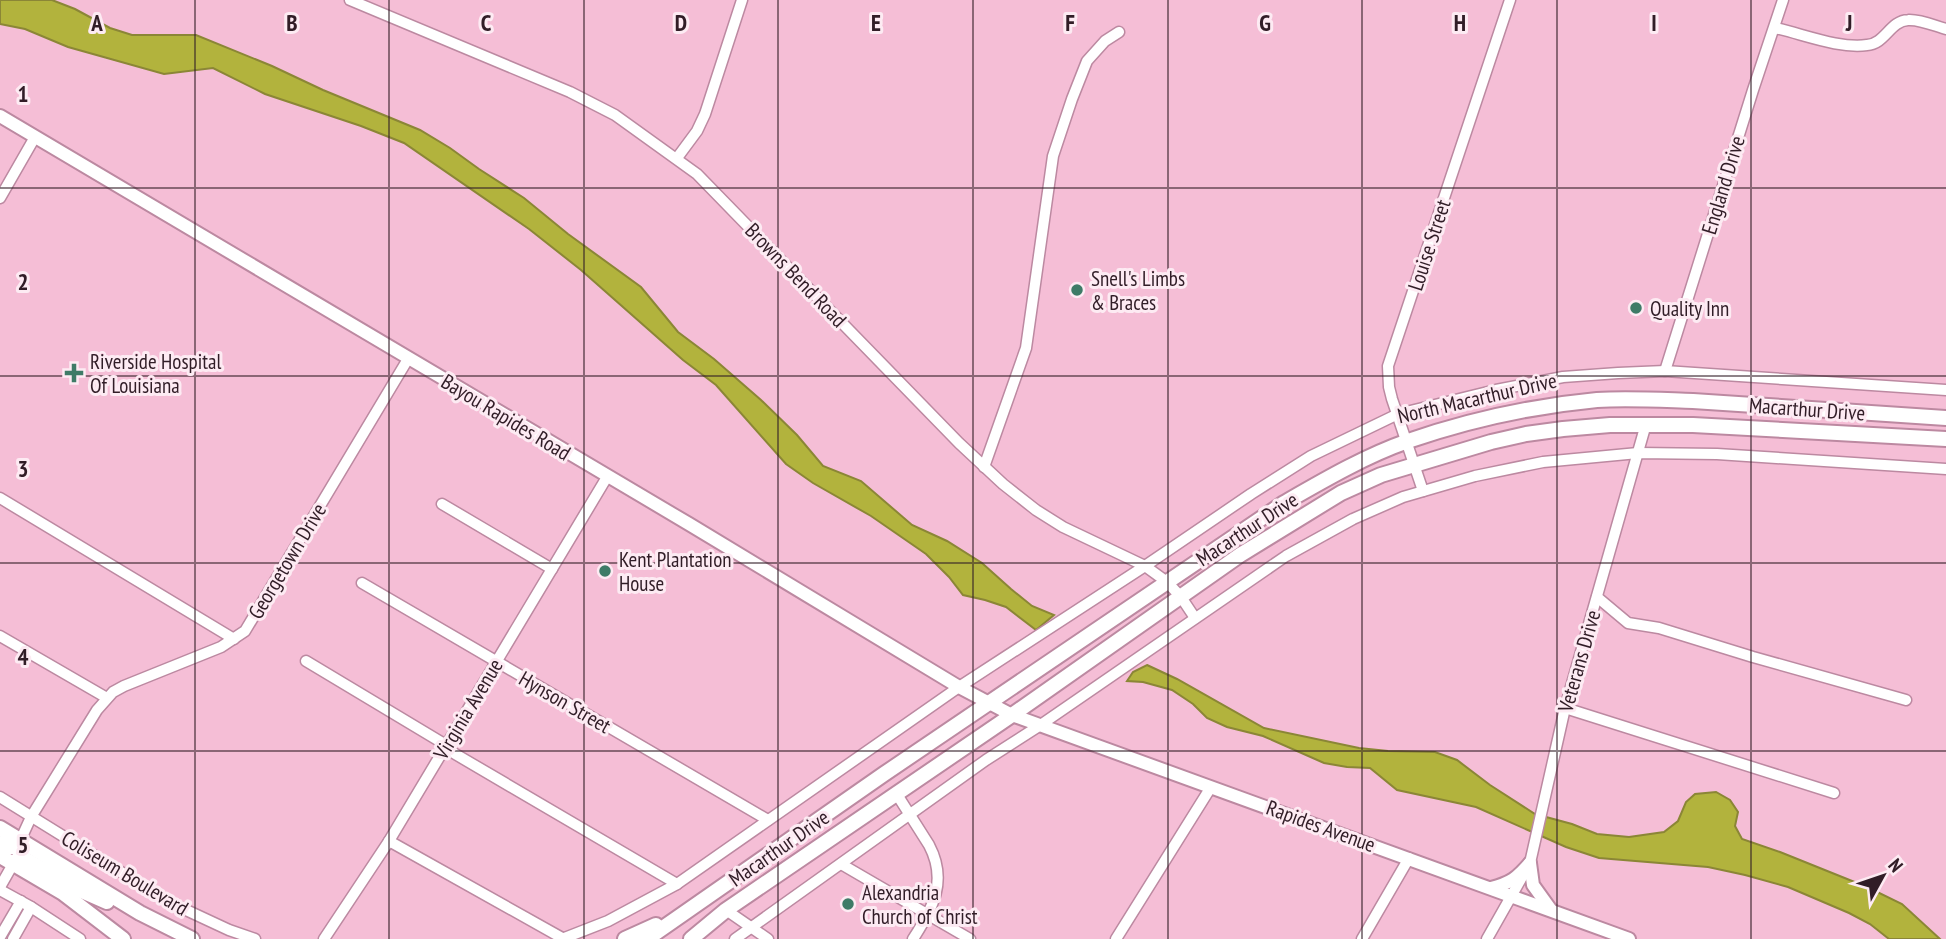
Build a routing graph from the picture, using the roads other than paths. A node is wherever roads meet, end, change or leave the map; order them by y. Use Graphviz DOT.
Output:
graph roads {
  1 [pos="350,0"];
  2 [pos="742,0"];
  3 [pos="1510,0"];
  4 [pos="1783,0"];
  5 [pos="1775,27"];
  6 [pos="1946,29"];
  7 [pos="1119,32"];
  8 [pos="0,116"];
  9 [pos="35,137"];
  10 [pos="677,158"];
  11 [pos="0,198"];
  12 [pos="408,359"];
  13 [pos="1665,371"];
  14 [pos="1946,390"];
  15 [pos="1656,399"];
  16 [pos="1398,414"];
  17 [pos="1946,418"];
  18 [pos="1646,424"];
  19 [pos="1946,439"];
  20 [pos="1407,441"];
  21 [pos="1638,453"];
  22 [pos="1414,464"];
  23 [pos="984,467"];
  24 [pos="1946,468"];
  25 [pos="607,477"];
  26 [pos="1423,491"];
  27 [pos="0,498"];
  28 [pos="442,504"];
  29 [pos="1144,566"];
  30 [pos="552,569"];
  31 [pos="1167,582"];
  32 [pos="362,583"];
  33 [pos="1181,597"];
  34 [pos="1597,597"];
  35 [pos="1195,618"];
  36 [pos="0,636"];
  37 [pos="234,639"];
  38 [pos="306,661"];
  39 [pos="497,662"];
  40 [pos="959,687"];
  41 [pos="107,698"];
  42 [pos="1906,700"];
  43 [pos="989,703"];
  44 [pos="1565,708"];
  45 [pos="1012,715"];
  46 [pos="1039,726"];
  47 [pos="445,747"];
  48 [pos="884,774"];
  49 [pos="1211,787"];
  50 [pos="896,793"];
  51 [pos="1834,793"];
  52 [pos="0,797"];
  53 [pos="910,815"];
  54 [pos="30,817"];
  55 [pos="768,820"];
  56 [pos="0,828"];
  57 [pos="20,841"];
  58 [pos="389,841"];
  59 [pos="0,843"];
  60 [pos="1409,858"];
  61 [pos="1531,859"];
  62 [pos="6,860"];
  63 [pos="841,864"];
  64 [pos="730,882"];
  65 [pos="677,884"];
  66 [pos="0,888"];
  67 [pos="1490,888"];
  68 [pos="1512,897"];
  69 [pos="21,901"];
  70 [pos="31,907"];
  71 [pos="1551,910"];
  72 [pos="726,911"];
  73 [pos="929,914"];
  74 [pos="170,928"];
  75 [pos="750,928"];
  76 [pos="0,937"];
  77 [pos="13,939"];
  78 [pos="80,939"];
  79 [pos="123,939"];
  80 [pos="192,939"];
  81 [pos="255,939"];
  82 [pos="324,939"];
  83 [pos="563,939"];
  84 [pos="625,939"];
  85 [pos="647,939"];
  86 [pos="691,939"];
  87 [pos="735,939"];
  88 [pos="768,939"];
  89 [pos="913,939"];
  90 [pos="970,939"];
  91 [pos="1116,939"];
  92 [pos="1362,939"];
  93 [pos="1487,939"];
  94 [pos="1629,939"];
  1 -- 10 [label="street, Browns Bend Road"];
  2 -- 10 [label="street"];
  3 -- 16 [label="street, Louise Street"];
  4 -- 5 [label="street, England Drive"];
  5 -- 6 [label="street"];
  5 -- 13 [label="street, England Drive"];
  7 -- 23 [label="street"];
  8 -- 9 [label="main road, Bayou Rapides Road"];
  9 -- 11 [label="street"];
  9 -- 12 [label="main road, Bayou Rapides Road"];
  10 -- 23 [label="street, Browns Bend Road"];
  12 -- 25 [label="main road, Bayou Rapides Road"];
  12 -- 37 [label="street, Georgetown Drive"];
  13 -- 14 [label="street, North Macarthur Drive"];
  13 -- 16 [label="street, North Macarthur Drive"];
  15 -- 17 [label="highway, Macarthur Drive"];
  15 -- 18 [label="highway"];
  15 -- 20 [label="highway, Macarthur Drive"];
  16 -- 20 [label="street, Louise Street"];
  16 -- 29 [label="street, North Macarthur Drive"];
  18 -- 19 [label="highway, Macarthur Drive"];
  18 -- 21 [label="street, Veterans Drive"];
  18 -- 22 [label="highway, Macarthur Drive"];
  20 -- 22 [label="street, Louise Street"];
  20 -- 31 [label="highway, Macarthur Drive"];
  21 -- 24 [label="street"];
  21 -- 26 [label="street"];
  21 -- 34 [label="street, Veterans Drive"];
  22 -- 26 [label="street, Louise Street"];
  22 -- 33 [label="highway, Macarthur Drive"];
  23 -- 29 [label="street, Browns Bend Road"];
  25 -- 30 [label="street, Virginia Avenue"];
  25 -- 40 [label="main road, Bayou Rapides Road"];
  26 -- 35 [label="street"];
  27 -- 37 [label="street"];
  28 -- 30 [label="street"];
  29 -- 31 [label="street, Browns Bend Road"];
  29 -- 40 [label="street, North Macarthur Drive"];
  30 -- 39 [label="street, Virginia Avenue"];
  31 -- 33 [label="street, Browns Bend Road"];
  31 -- 43 [label="highway, Macarthur Drive"];
  32 -- 39 [label="street, Hynson Street"];
  33 -- 35 [label="street, Browns Bend Road"];
  33 -- 45 [label="highway, Macarthur Drive"];
  34 -- 42 [label="street"];
  34 -- 44 [label="street, Veterans Drive"];
  35 -- 46 [label="street"];
  36 -- 41 [label="street"];
  37 -- 41 [label="street, Georgetown Drive"];
  38 -- 47 [label="street"];
  39 -- 47 [label="street, Virginia Avenue"];
  39 -- 55 [label="street, Hynson Street"];
  40 -- 43 [label="main road, Bayou Rapides Road"];
  40 -- 55 [label="street, Macarthur Drive"];
  41 -- 54 [label="street, Georgetown Drive"];
  43 -- 45 [label="main road, Bayou Rapides Road"];
  43 -- 48 [label="highway, Macarthur Drive"];
  44 -- 51 [label="street"];
  44 -- 61 [label="street, Veterans Drive"];
  45 -- 46 [label="main road, Rapides Avenue"];
  45 -- 50 [label="highway, Macarthur Drive"];
  46 -- 49 [label="main road, Rapides Avenue"];
  46 -- 53 [label="street"];
  47 -- 58 [label="street, Virginia Avenue"];
  47 -- 65 [label="street"];
  48 -- 50 [label="highway"];
  48 -- 64 [label="highway, Macarthur Drive"];
  49 -- 60 [label="main road, Rapides Avenue"];
  49 -- 91 [label="street"];
  50 -- 53 [label="street"];
  50 -- 72 [label="highway, Macarthur Drive"];
  52 -- 54 [label="street, Coliseum Boulevard"];
  53 -- 63 [label="street"];
  53 -- 73 [label="street"];
  54 -- 57 [label="street, Georgetown Drive"];
  54 -- 81 [label="street, Coliseum Boulevard"];
  55 -- 65 [label="street, Macarthur Drive"];
  56 -- 57 [label="highway, Coliseum Boulevard"];
  57 -- 59 [label="highway"];
  57 -- 74 [label="highway, Coliseum Boulevard"];
  58 -- 82 [label="street, Virginia Avenue"];
  58 -- 83 [label="street"];
  60 -- 67 [label="main road, Rapides Avenue"];
  60 -- 92 [label="street"];
  61 -- 67 [label="main road"];
  61 -- 68 [label="street, Veterans Drive"];
  61 -- 71 [label="main road"];
  62 -- 66 [label="street"];
  62 -- 74 [label="highway"];
  62 -- 79 [label="highway"];
  63 -- 73 [label="street"];
  63 -- 75 [label="street"];
  64 -- 84 [label="highway"];
  64 -- 85 [label="highway, Macarthur Drive"];
  65 -- 83 [label="street, Macarthur Drive"];
  66 -- 69 [label="street"];
  67 -- 68 [label="main road, Rapides Avenue"];
  68 -- 71 [label="main road, Rapides Avenue"];
  68 -- 93 [label="street, Veterans Drive"];
  69 -- 70 [label="street"];
  69 -- 76 [label="street"];
  70 -- 77 [label="street"];
  70 -- 78 [label="street"];
  71 -- 94 [label="main road, Rapides Avenue"];
  72 -- 75 [label="street"];
  72 -- 86 [label="highway, Macarthur Drive"];
  73 -- 89 [label="street"];
  73 -- 90 [label="street"];
  74 -- 80 [label="highway, Coliseum Boulevard"];
  75 -- 87 [label="street"];
  75 -- 88 [label="street"];
}
